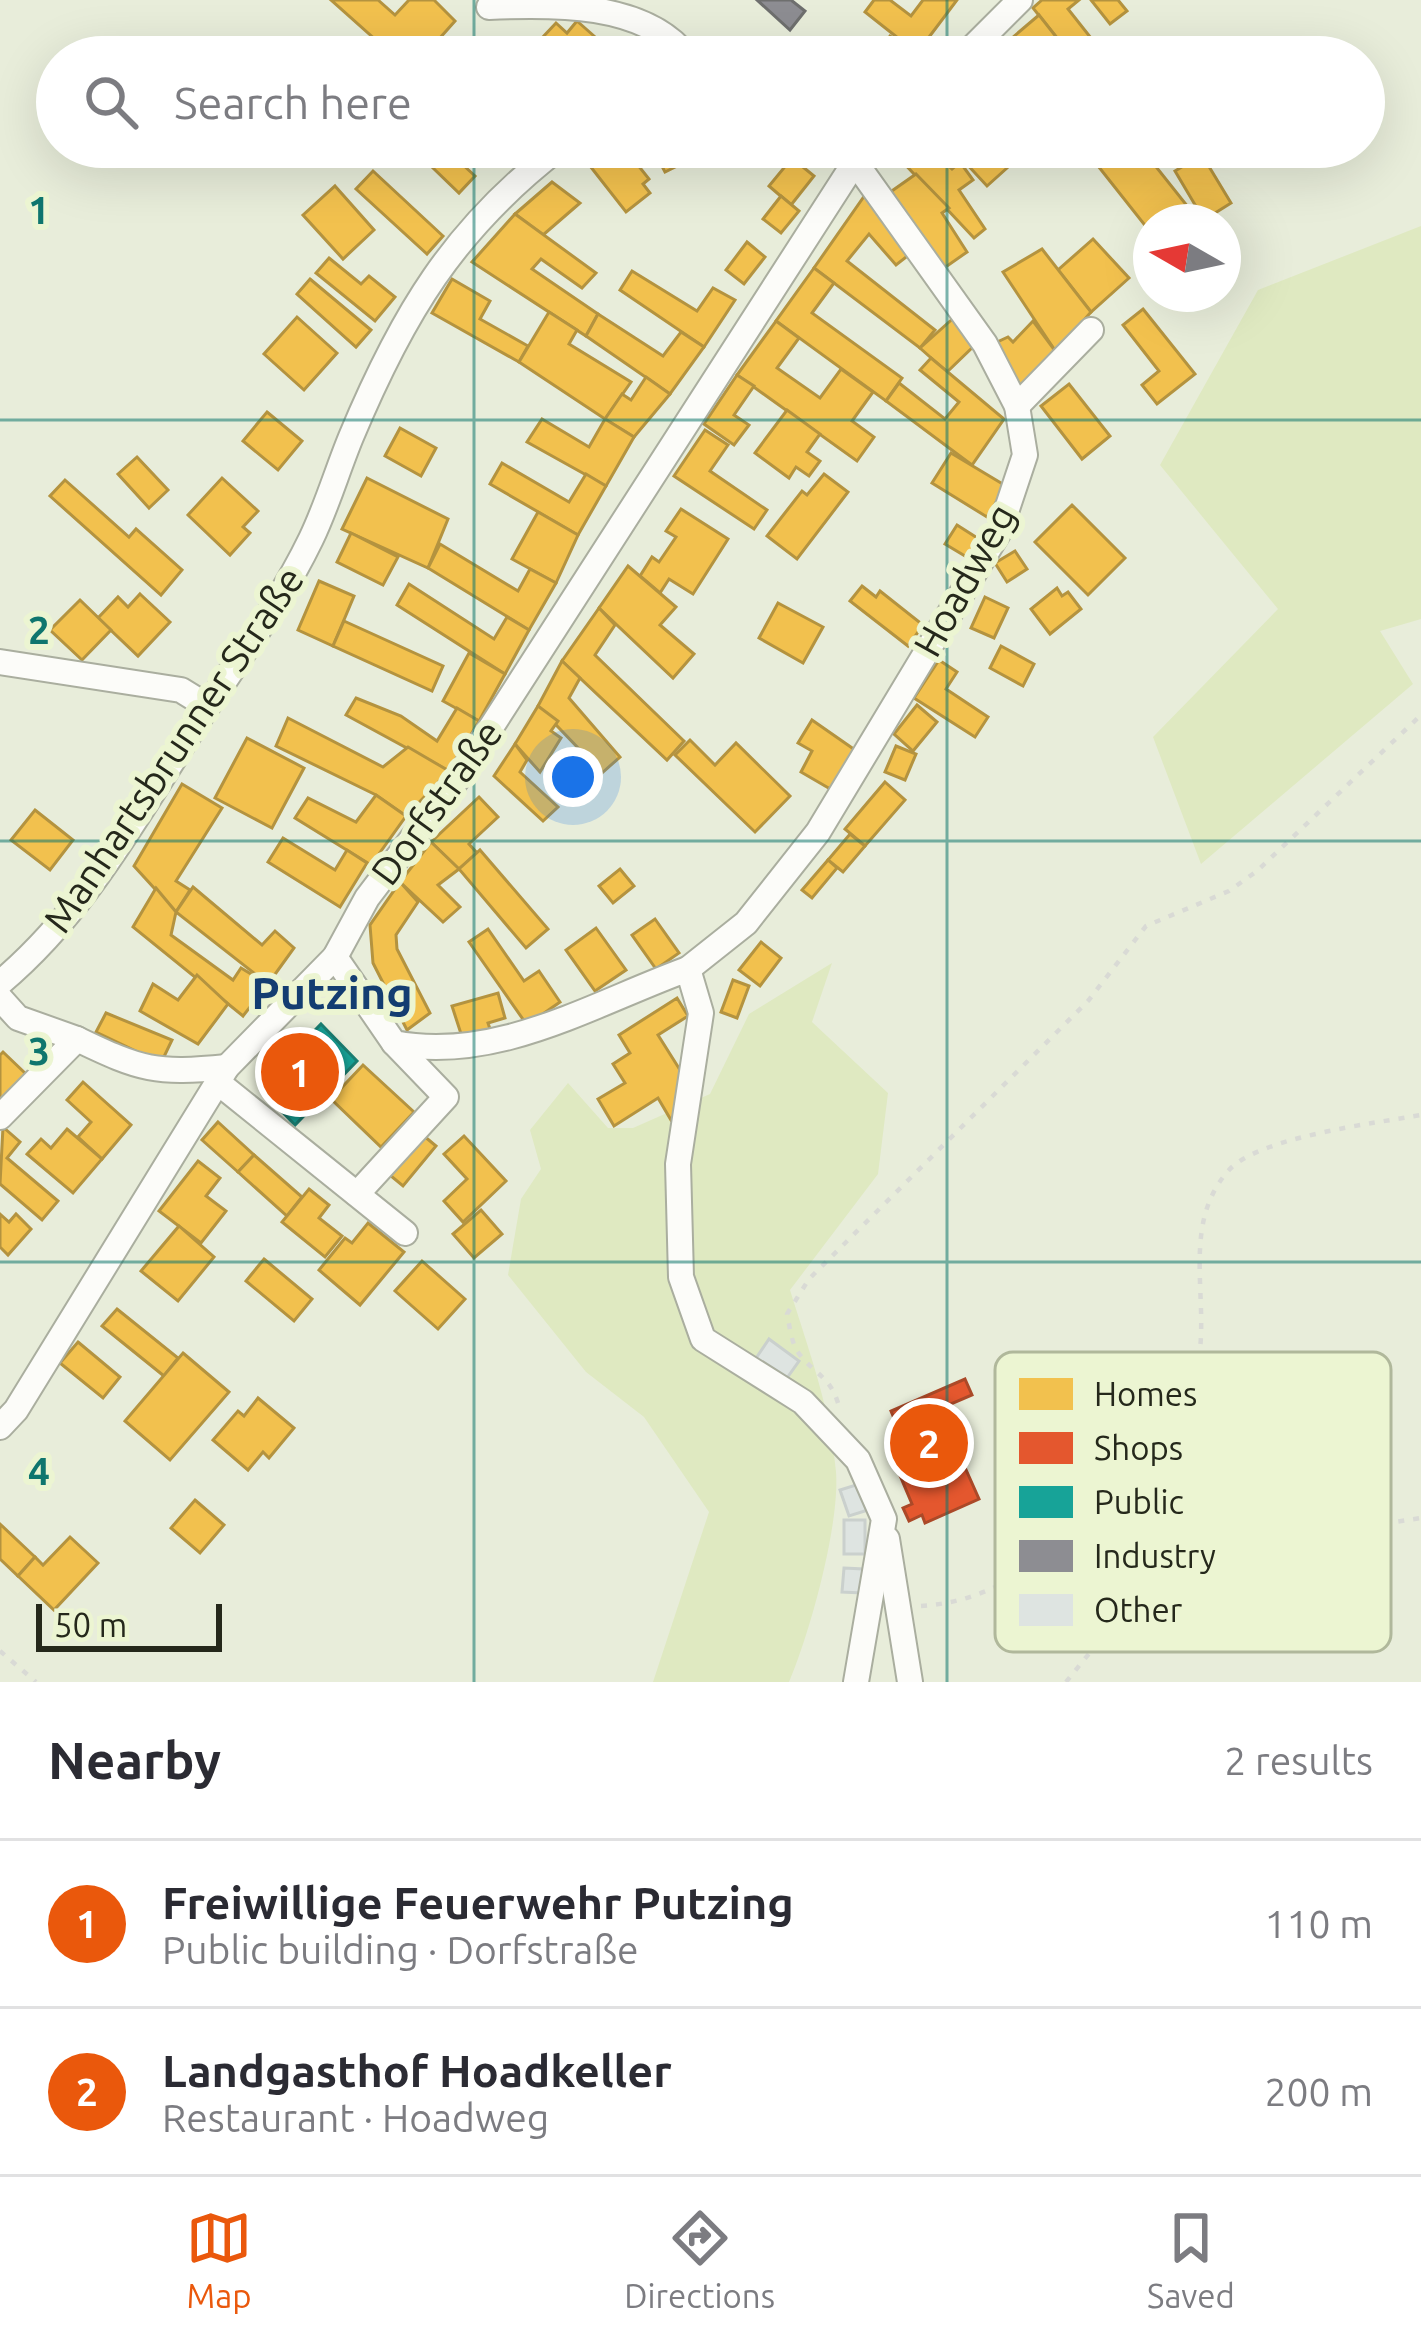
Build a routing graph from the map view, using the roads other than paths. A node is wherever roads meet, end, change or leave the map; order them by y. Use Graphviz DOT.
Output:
graph roads {
  1 [pos="1020,0"];
  2 [pos="489,7"];
  3 [pos="660,36"];
  4 [pos="984,36"];
  5 [pos="536,168"];
  6 [pos="851,168"];
  7 [pos="859,168"];
  8 [pos="1091,330"];
  9 [pos="1017,406"];
  10 [pos="0,662"];
  11 [pos="207,706"];
  12 [pos="334,957"];
  13 [pos="688,969"];
  14 [pos="0,982"];
  15 [pos="0,998"];
  16 [pos="77,1039"];
  17 [pos="394,1043"];
  18 [pos="224,1076"];
  19 [pos="0,1117"];
  20 [pos="356,1194"];
  21 [pos="405,1233"];
  22 [pos="0,1427"];
  23 [pos="884,1519"];
  24 [pos="856,1682"];
  25 [pos="910,1682"];
  1 -- 4 [label="street"];
  2 -- 3 [label="street"];
  5 -- 11 [label="street, Manhartsbrunner Straße"];
  6 -- 12 [label="street, Dorfstraße"];
  7 -- 9 [label="street, Hoadweg"];
  8 -- 9 [label="street"];
  9 -- 13 [label="street, Hoadweg"];
  10 -- 11 [label="street"];
  11 -- 14 [label="street, Manhartsbrunner Straße"];
  12 -- 17 [label="street"];
  12 -- 18 [label="street, Dorfstraße"];
  13 -- 17 [label="street, Hoadweg"];
  13 -- 23 [label="street"];
  15 -- 16 [label="street"];
  16 -- 18 [label="street"];
  16 -- 19 [label="street"];
  17 -- 20 [label="street"];
  18 -- 20 [label="street"];
  18 -- 22 [label="street, Dorfstraße"];
  20 -- 21 [label="street"];
  23 -- 24 [label="street"];
  23 -- 25 [label="street"];
}
